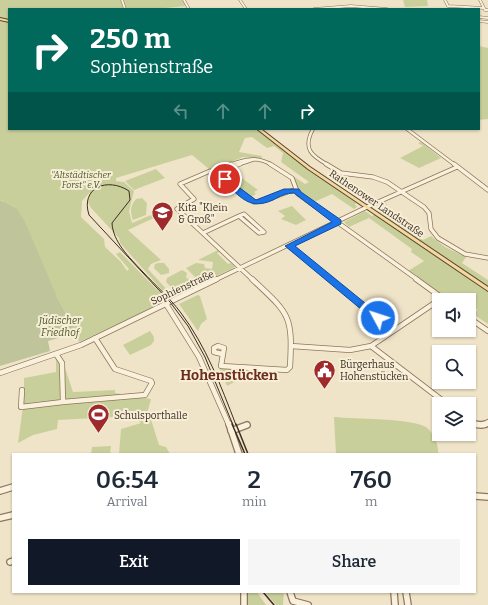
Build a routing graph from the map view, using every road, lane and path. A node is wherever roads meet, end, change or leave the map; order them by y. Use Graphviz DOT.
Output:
graph roads {
  1 [pos="445,0"];
  2 [pos="480,0"];
  3 [pos="482,3"];
  4 [pos="488,4"];
  5 [pos="324,8"];
  6 [pos="373,8"];
  7 [pos="467,8"];
  8 [pos="486,10"];
  9 [pos="260,130"];
  10 [pos="312,130"];
  11 [pos="408,130"];
  12 [pos="255,159"];
  13 [pos="457,167"];
  14 [pos="296,190"];
  15 [pos="488,190"];
  16 [pos="402,191"];
  17 [pos="367,207"];
  18 [pos="239,216"];
  19 [pos="338,222"];
  20 [pos="203,233"];
  21 [pos="289,246"];
  22 [pos="488,258"];
  23 [pos="240,269"];
  24 [pos="488,289"];
  25 [pos="432,293"];
  26 [pos="166,304"];
  27 [pos="432,306"];
  28 [pos="476,323"];
  29 [pos="393,331"];
  30 [pos="488,331"];
  31 [pos="95,338"];
  32 [pos="291,346"];
  33 [pos="371,346"];
  34 [pos="56,354"];
  35 [pos="222,354"];
  36 [pos="0,373"];
  37 [pos="22,390"];
  38 [pos="438,397"];
  39 [pos="63,402"];
  40 [pos="488,422"];
  41 [pos="476,424"];
  42 [pos="248,425"];
  43 [pos="231,431"];
  44 [pos="239,453"];
  45 [pos="12,487"];
  46 [pos="0,490"];
  47 [pos="476,496"];
  48 [pos="488,498"];
  49 [pos="12,515"];
  50 [pos="0,518"];
  51 [pos="244,593"];
  52 [pos="290,593"];
  53 [pos="394,593"];
  54 [pos="406,593"];
  55 [pos="244,605"];
  56 [pos="308,605"];
  57 [pos="395,605"];
  58 [pos="408,605"];
  1 -- 7 [label="street"];
  2 -- 3 [label="street"];
  3 -- 4 [label="street"];
  3 -- 8 [label="street"];
  5 -- 6 [label="street"];
  9 -- 17 [label="main road, Rathenower Landstraße"];
  10 -- 16 [label="street"];
  11 -- 13 [label="street"];
  12 -- 12 [label="street"];
  12 -- 14 [label="street"];
  13 -- 15 [label="street"];
  13 -- 16 [label="street, Sophienstraße"];
  14 -- 19 [label="street"];
  14 -- 20 [label="street"];
  16 -- 17 [label="street, Sophienstraße"];
  16 -- 22 [label="street"];
  17 -- 19 [label="street, Sophienstraße"];
  17 -- 24 [label="main road, Rathenower Landstraße"];
  18 -- 18 [label="street"];
  18 -- 20 [label="street"];
  19 -- 21 [label="street, Sophienstraße"];
  19 -- 25 [label="street"];
  20 -- 23 [label="street"];
  21 -- 23 [label="street, Sophienstraße"];
  21 -- 29 [label="street"];
  23 -- 26 [label="street, Sophienstraße"];
  23 -- 32 [label="street"];
  26 -- 31 [label="street, Sophienstraße"];
  26 -- 43 [label="street"];
  27 -- 29 [label="street"];
  28 -- 30 [label="street"];
  29 -- 33 [label="street"];
  31 -- 34 [label="street, Sophienstraße"];
  31 -- 39 [label="street"];
  32 -- 33 [label="street"];
  32 -- 35 [label="street"];
  33 -- 38 [label="street"];
  34 -- 36 [label="street, Sophienstraße"];
  34 -- 39 [label="street"];
  37 -- 39 [label="street"];
  40 -- 41 [label="street"];
  42 -- 43 [label="street"];
  43 -- 44 [label="street"];
  45 -- 46 [label="street"];
  47 -- 48 [label="street"];
  49 -- 50 [label="street"];
  51 -- 55 [label="street"];
  52 -- 56 [label="street"];
  53 -- 57 [label="street"];
  54 -- 58 [label="street"];
}
